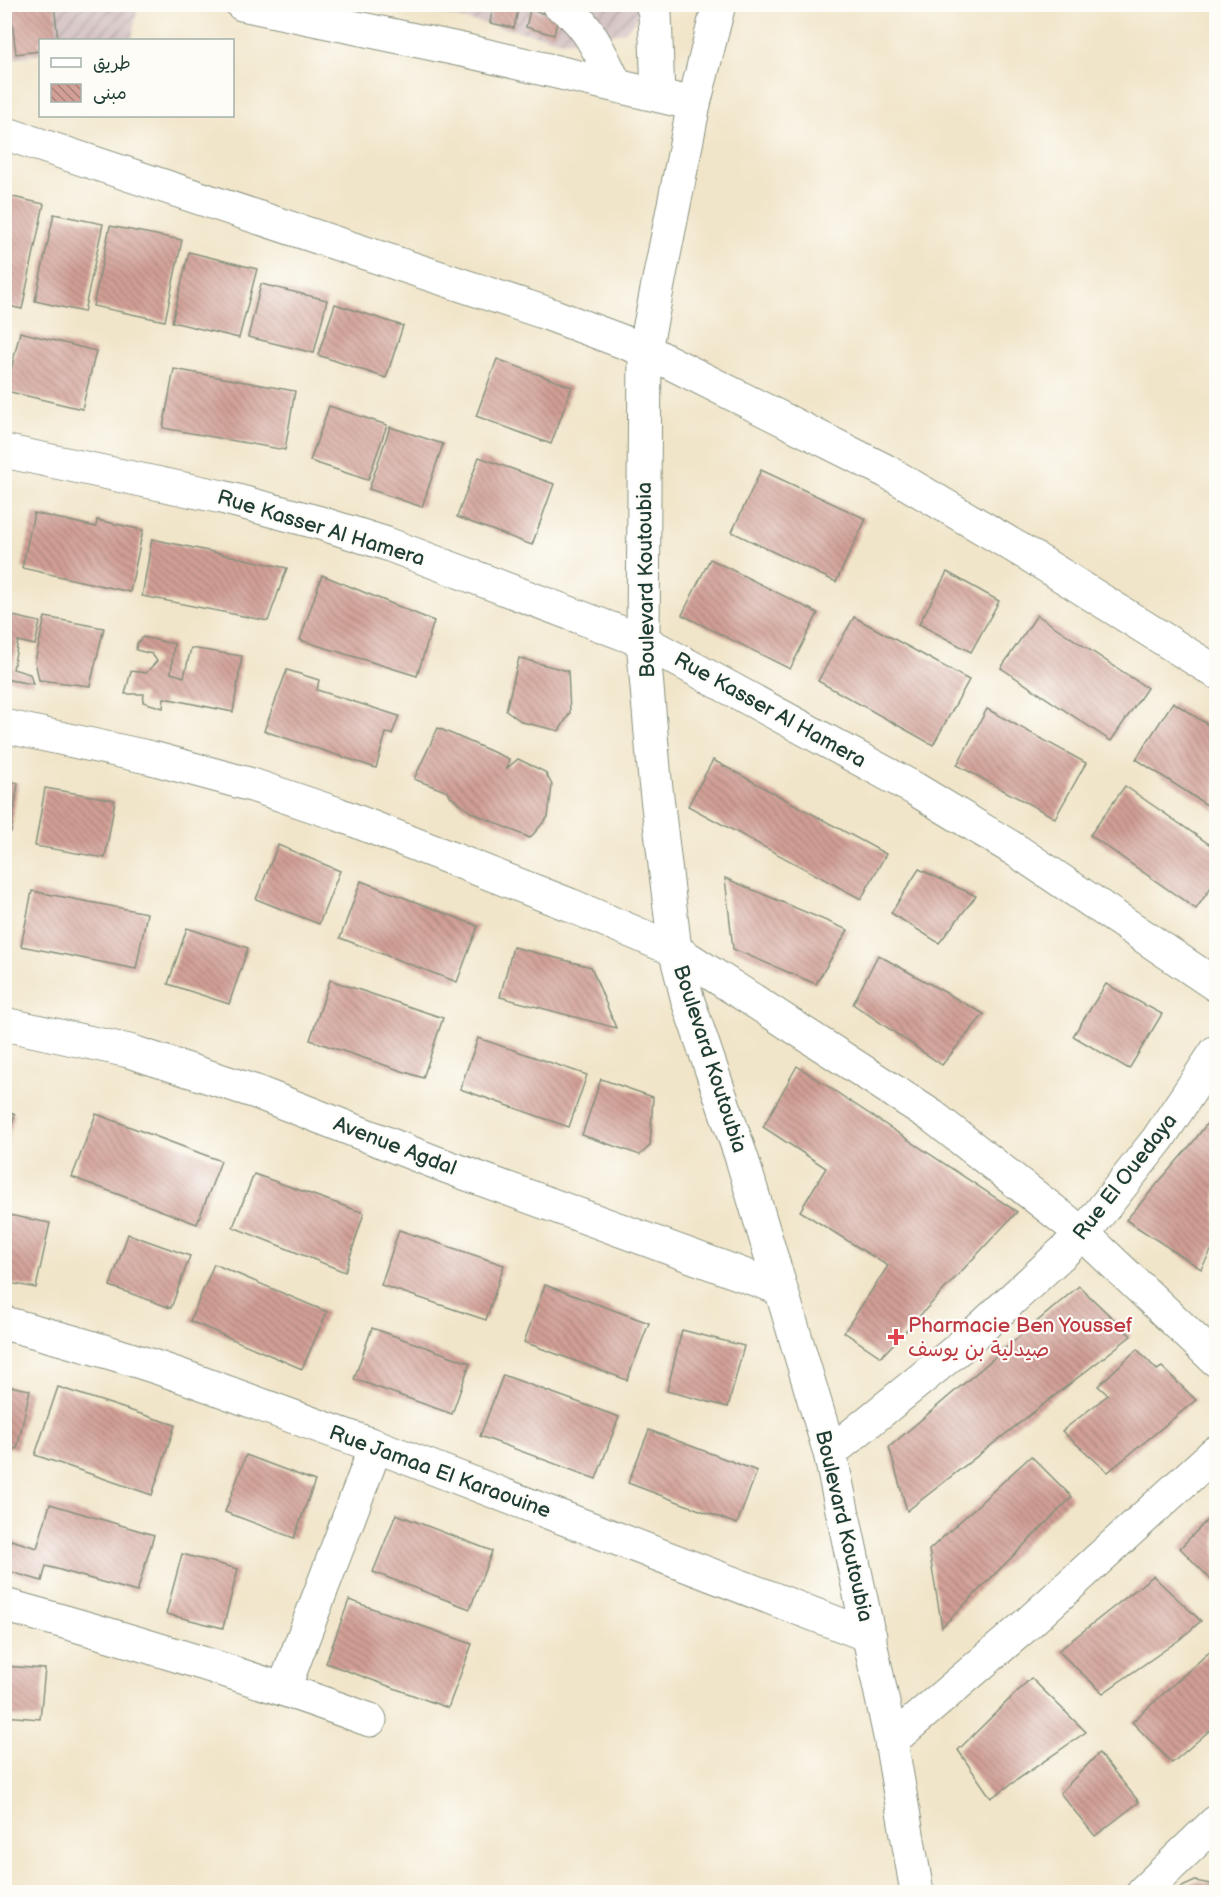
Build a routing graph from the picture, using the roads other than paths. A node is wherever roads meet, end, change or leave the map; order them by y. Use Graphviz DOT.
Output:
graph roads {
  1 [pos="242,4"];
  2 [pos="558,4"];
  3 [pos="652,4"];
  4 [pos="719,4"];
  5 [pos="616,86"];
  6 [pos="658,95"];
  7 [pos="694,104"];
  8 [pos="4,133"];
  9 [pos="645,350"];
  10 [pos="4,451"];
  11 [pos="644,641"];
  12 [pos="1216,672"];
  13 [pos="4,726"];
  14 [pos="675,950"];
  15 [pos="1216,985"];
  16 [pos="4,1024"];
  17 [pos="1216,1053"];
  18 [pos="1083,1234"];
  19 [pos="779,1288"];
  20 [pos="4,1323"];
  21 [pos="1216,1360"];
  22 [pos="376,1446"];
  23 [pos="1216,1452"];
  24 [pos="830,1453"];
  25 [pos="4,1605"];
  26 [pos="870,1636"];
  27 [pos="284,1688"];
  28 [pos="370,1720"];
  29 [pos="891,1741"];
  30 [pos="1216,1822"];
  31 [pos="917,1893"];
  32 [pos="1143,1893"];
  1 -- 5 [label="street"];
  2 -- 5 [label="street"];
  3 -- 6 [label="street"];
  4 -- 7 [label="street, Boulevard Koutoubia"];
  5 -- 6 [label="street"];
  6 -- 7 [label="street"];
  7 -- 9 [label="street, Boulevard Koutoubia"];
  8 -- 9 [label="street"];
  9 -- 11 [label="street, Boulevard Koutoubia"];
  9 -- 12 [label="street"];
  10 -- 11 [label="street, Rue Kasser Al Hamera"];
  11 -- 14 [label="street, Boulevard Koutoubia"];
  11 -- 15 [label="street, Rue Kasser Al Hamera"];
  13 -- 14 [label="street"];
  14 -- 18 [label="street"];
  14 -- 19 [label="street, Boulevard Koutoubia"];
  16 -- 19 [label="street, Avenue Agdal"];
  17 -- 18 [label="street, Rue El Ouedaya"];
  18 -- 21 [label="street"];
  18 -- 24 [label="street, Rue El Ouedaya"];
  19 -- 24 [label="street, Boulevard Koutoubia"];
  20 -- 22 [label="street, Rue Jamaa El Karaouine"];
  22 -- 26 [label="street, Rue Jamaa El Karaouine"];
  22 -- 27 [label="street"];
  23 -- 29 [label="street"];
  24 -- 26 [label="street, Boulevard Koutoubia"];
  25 -- 27 [label="street"];
  26 -- 29 [label="street, Boulevard Koutoubia"];
  27 -- 28 [label="street"];
  29 -- 31 [label="street, Boulevard Koutoubia"];
  30 -- 32 [label="street"];
}
